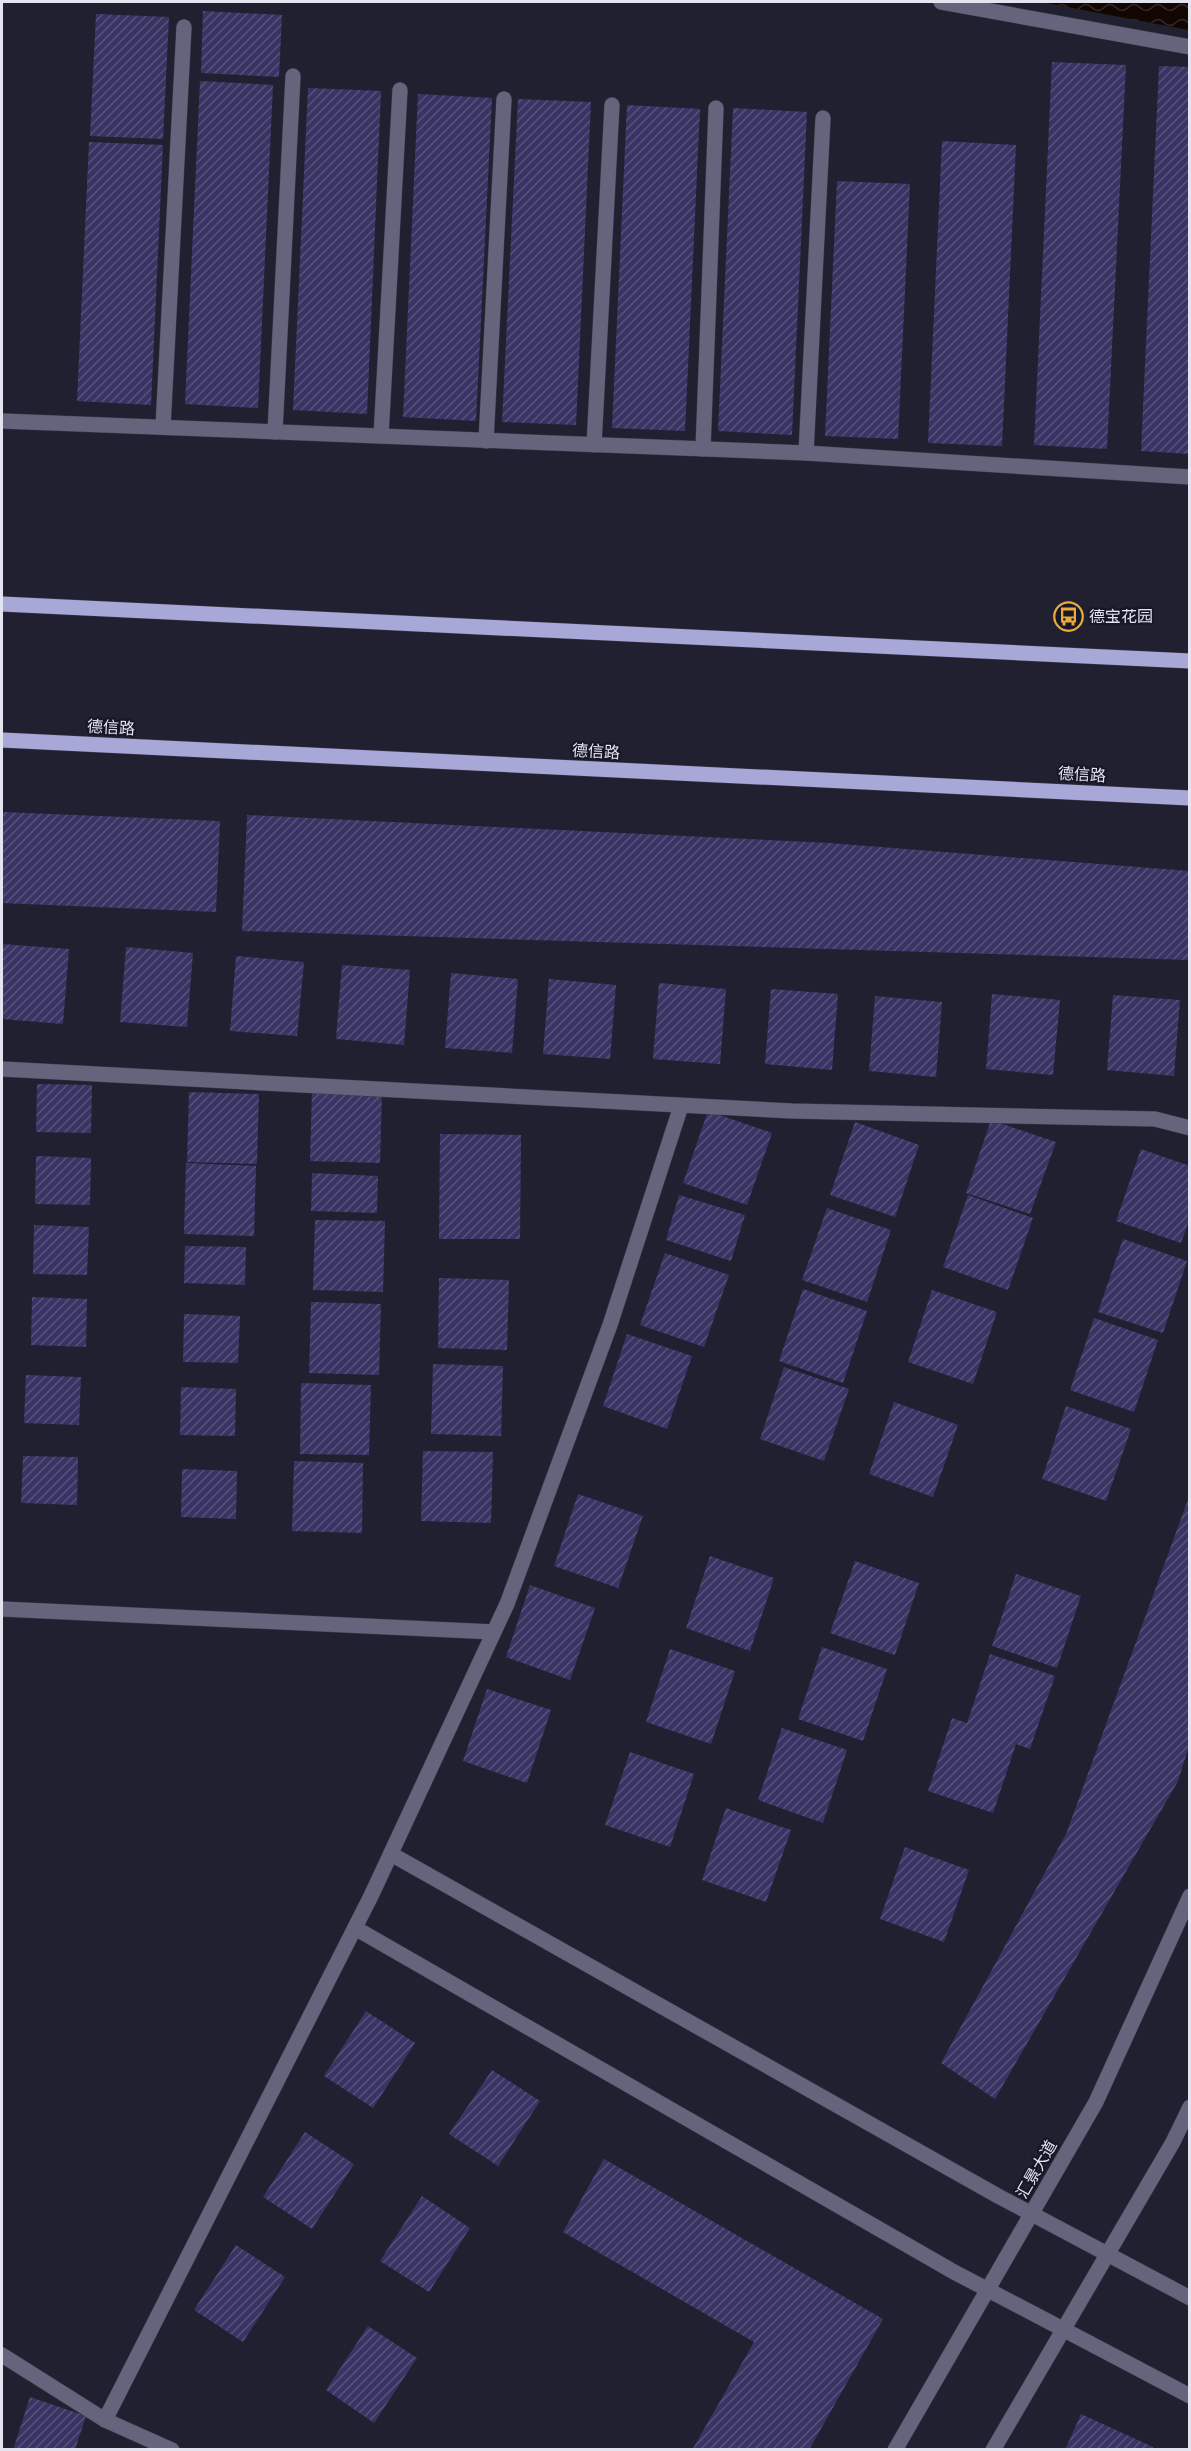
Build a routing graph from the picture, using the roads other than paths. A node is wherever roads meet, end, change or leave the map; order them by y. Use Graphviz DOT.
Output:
graph roads {
  1 [pos="941,2"];
  2 [pos="184,27"];
  3 [pos="1190,46"];
  4 [pos="293,76"];
  5 [pos="400,90"];
  6 [pos="504,99"];
  7 [pos="612,105"];
  8 [pos="716,108"];
  9 [pos="823,118"];
  10 [pos="2,421"];
  11 [pos="163,427"];
  12 [pos="275,432"];
  13 [pos="381,436"];
  14 [pos="486,441"];
  15 [pos="594,445"];
  16 [pos="703,449"];
  17 [pos="806,453"];
  18 [pos="1190,477"];
  19 [pos="2,604"];
  20 [pos="1190,661"];
  21 [pos="2,740"];
  22 [pos="1190,798"];
  23 [pos="2,1069"];
  24 [pos="681,1106"];
  25 [pos="1190,1128"];
  26 [pos="2,1610"];
  27 [pos="494,1632"];
  28 [pos="391,1854"];
  29 [pos="1190,1896"];
  30 [pos="354,1928"];
  31 [pos="1190,2107"];
  32 [pos="1031,2214"];
  33 [pos="1108,2254"];
  34 [pos="986,2289"];
  35 [pos="1190,2298"];
  36 [pos="1063,2330"];
  37 [pos="2,2355"];
  38 [pos="1190,2396"];
  39 [pos="105,2420"];
  40 [pos="172,2450"];
  41 [pos="895,2450"];
  42 [pos="993,2450"];
  1 -- 3 [label="street"];
  2 -- 11 [label="street"];
  4 -- 12 [label="street"];
  5 -- 13 [label="street"];
  6 -- 14 [label="street"];
  7 -- 15 [label="street"];
  8 -- 16 [label="street"];
  9 -- 17 [label="street"];
  10 -- 11 [label="street"];
  11 -- 12 [label="street"];
  12 -- 13 [label="street"];
  13 -- 14 [label="street"];
  14 -- 15 [label="street"];
  15 -- 16 [label="street"];
  16 -- 17 [label="street"];
  17 -- 18 [label="street"];
  19 -- 20 [label="main road"];
  21 -- 22 [label="main road, 德信路"];
  23 -- 24 [label="street"];
  24 -- 25 [label="street"];
  24 -- 27 [label="street"];
  26 -- 27 [label="street"];
  27 -- 28 [label="street"];
  28 -- 30 [label="street"];
  28 -- 32 [label="street"];
  29 -- 32 [label="street, 汇景大道"];
  30 -- 34 [label="street"];
  30 -- 39 [label="street"];
  31 -- 33 [label="street"];
  32 -- 33 [label="street"];
  32 -- 34 [label="street, 汇景大道"];
  33 -- 35 [label="street"];
  33 -- 36 [label="street"];
  34 -- 36 [label="street"];
  34 -- 41 [label="street, 汇景大道"];
  36 -- 38 [label="street"];
  36 -- 42 [label="street"];
  37 -- 39 [label="street"];
  39 -- 40 [label="street"];
}
